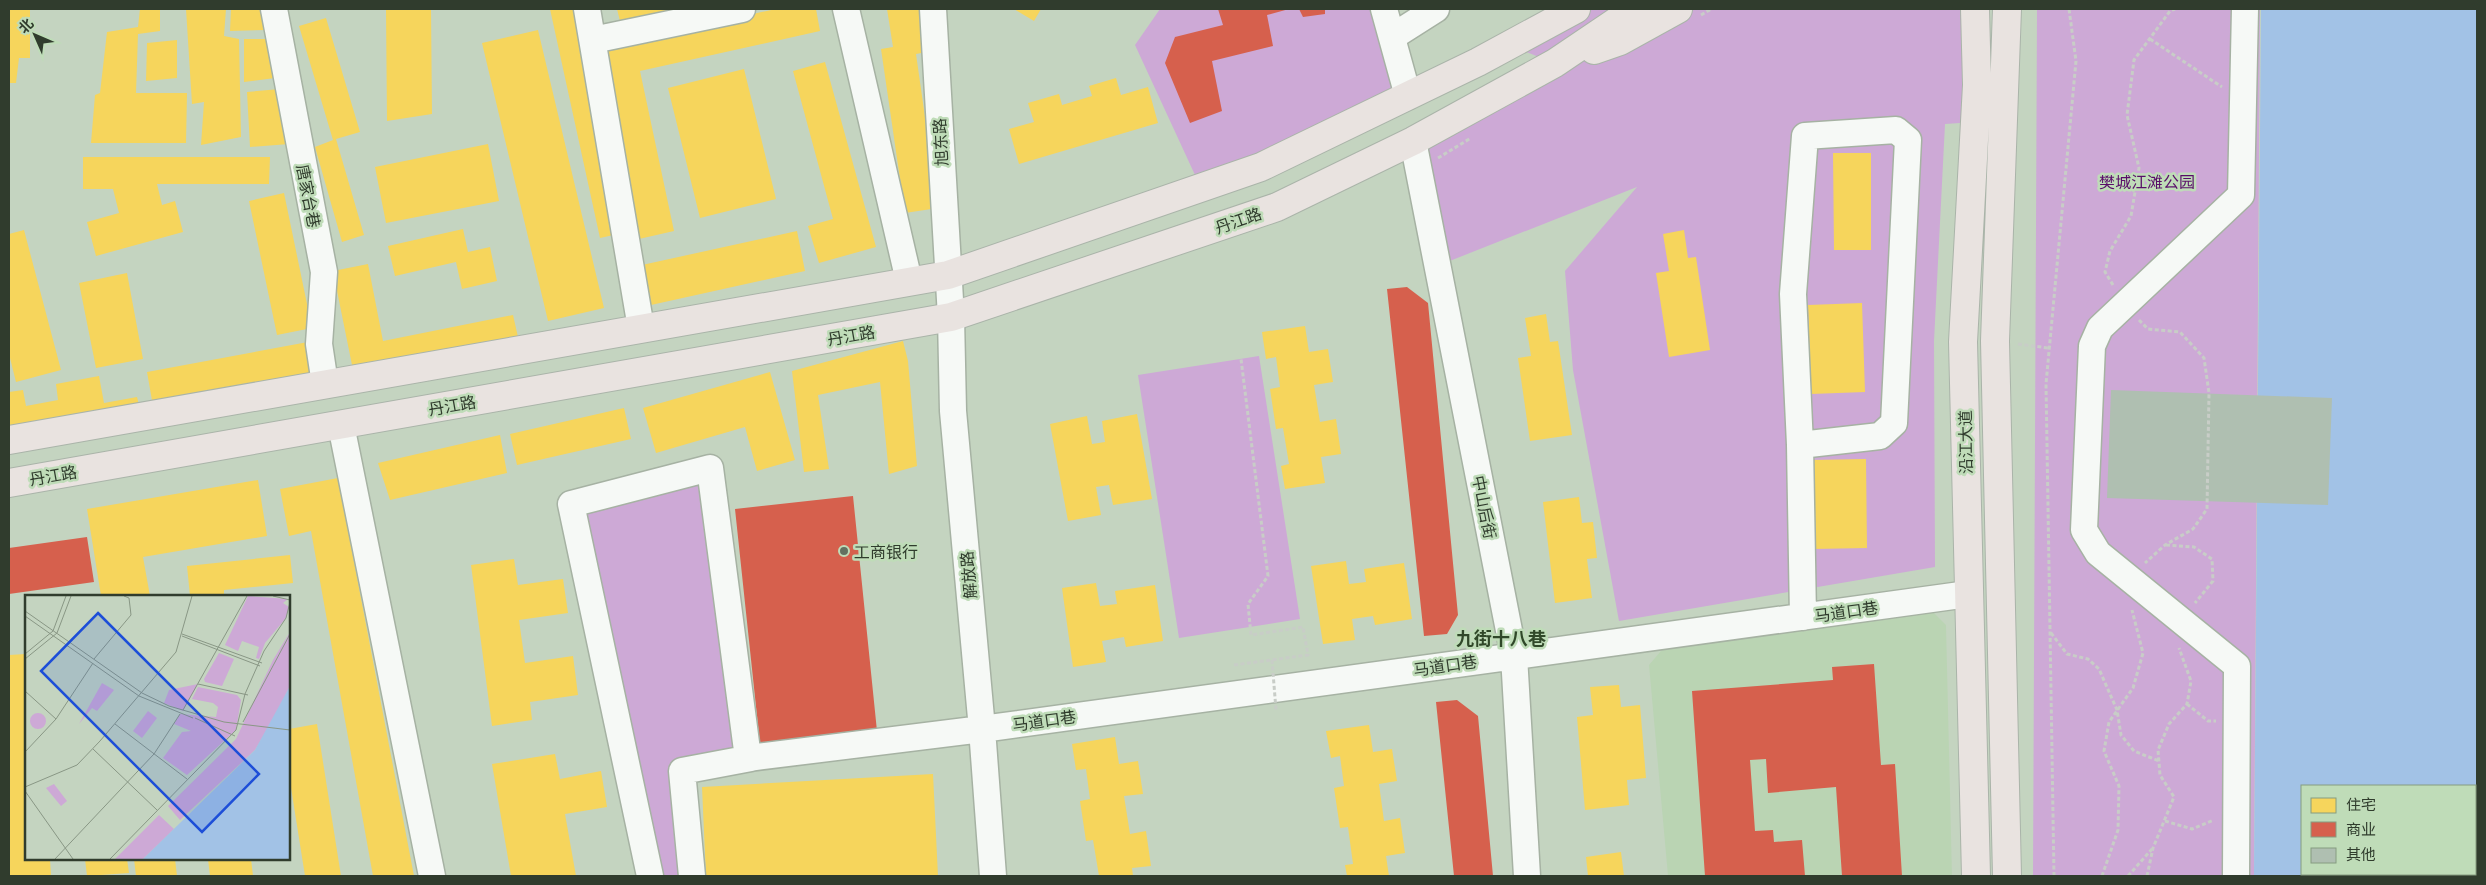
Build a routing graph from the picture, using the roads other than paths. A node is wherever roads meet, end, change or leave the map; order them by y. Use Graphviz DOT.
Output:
graph roads {
  1 [pos="274,9"];
  2 [pos="587,9"];
  3 [pos="742,9"];
  4 [pos="846,9"];
  5 [pos="933,9"];
  6 [pos="1384,9"];
  7 [pos="1436,9"];
  8 [pos="1552,9"];
  9 [pos="1576,9"];
  10 [pos="1635,9"];
  11 [pos="1678,9"];
  12 [pos="1975,9"];
  13 [pos="2007,9"];
  14 [pos="2245,9"];
  15 [pos="1392,37"];
  16 [pos="593,40"];
  17 [pos="1509,44"];
  18 [pos="1555,63"];
  19 [pos="1408,96"];
  20 [pos="1413,141"];
  21 [pos="948,274"];
  22 [pos="909,281"];
  23 [pos="951,317"];
  24 [pos="642,328"];
  25 [pos="325,384"];
  26 [pos="341,425"];
  27 [pos="9,440"];
  28 [pos="1800,446"];
  29 [pos="9,483"];
  30 [pos="1968,594"];
  31 [pos="1803,617"];
  32 [pos="1514,656"];
  33 [pos="982,729"];
  34 [pos="751,758"];
  35 [pos="432,876"];
  36 [pos="650,876"];
  37 [pos="692,876"];
  38 [pos="993,876"];
  39 [pos="1527,876"];
  40 [pos="1976,876"];
  41 [pos="2007,876"];
  42 [pos="2236,876"];
  1 -- 25 [label="street, 唐家台巷"];
  2 -- 16 [label="street"];
  3 -- 16 [label="street"];
  4 -- 22 [label="street"];
  5 -- 21 [label="street, 旭东路"];
  6 -- 15 [label="street"];
  7 -- 15 [label="street"];
  8 -- 17 [label="main road"];
  9 -- 17 [label="main road"];
  10 -- 18 [label="main road, 丹江路"];
  11 -- 18 [label="main road"];
  12 -- 30 [label="main road, 沿江大道"];
  13 -- 41 [label="main road, 沿江大道"];
  14 -- 42 [label="street"];
  15 -- 19 [label="street"];
  16 -- 24 [label="street"];
  17 -- 19 [label="main road"];
  18 -- 20 [label="main road, 丹江路"];
  19 -- 21 [label="main road"];
  20 -- 23 [label="main road, 丹江路"];
  20 -- 32 [label="street, 中山后街"];
  21 -- 22 [label="main road"];
  21 -- 23 [label="street, 解放路"];
  22 -- 24 [label="main road"];
  23 -- 26 [label="main road, 丹江路"];
  23 -- 33 [label="street, 解放路"];
  24 -- 25 [label="main road"];
  25 -- 27 [label="main road"];
  26 -- 29 [label="main road, 丹江路"];
  26 -- 35 [label="street"];
  28 -- 28 [label="street"];
  28 -- 31 [label="street"];
  30 -- 31 [label="street, 马道口巷"];
  30 -- 40 [label="main road, 沿江大道"];
  31 -- 32 [label="street, 马道口巷"];
  32 -- 33 [label="street, 马道口巷"];
  32 -- 39 [label="street, 中山后街"];
  33 -- 34 [label="street, 马道口巷"];
  33 -- 38 [label="street, 解放路"];
  34 -- 36 [label="street"];
  34 -- 37 [label="street, 马道口巷"];
}
